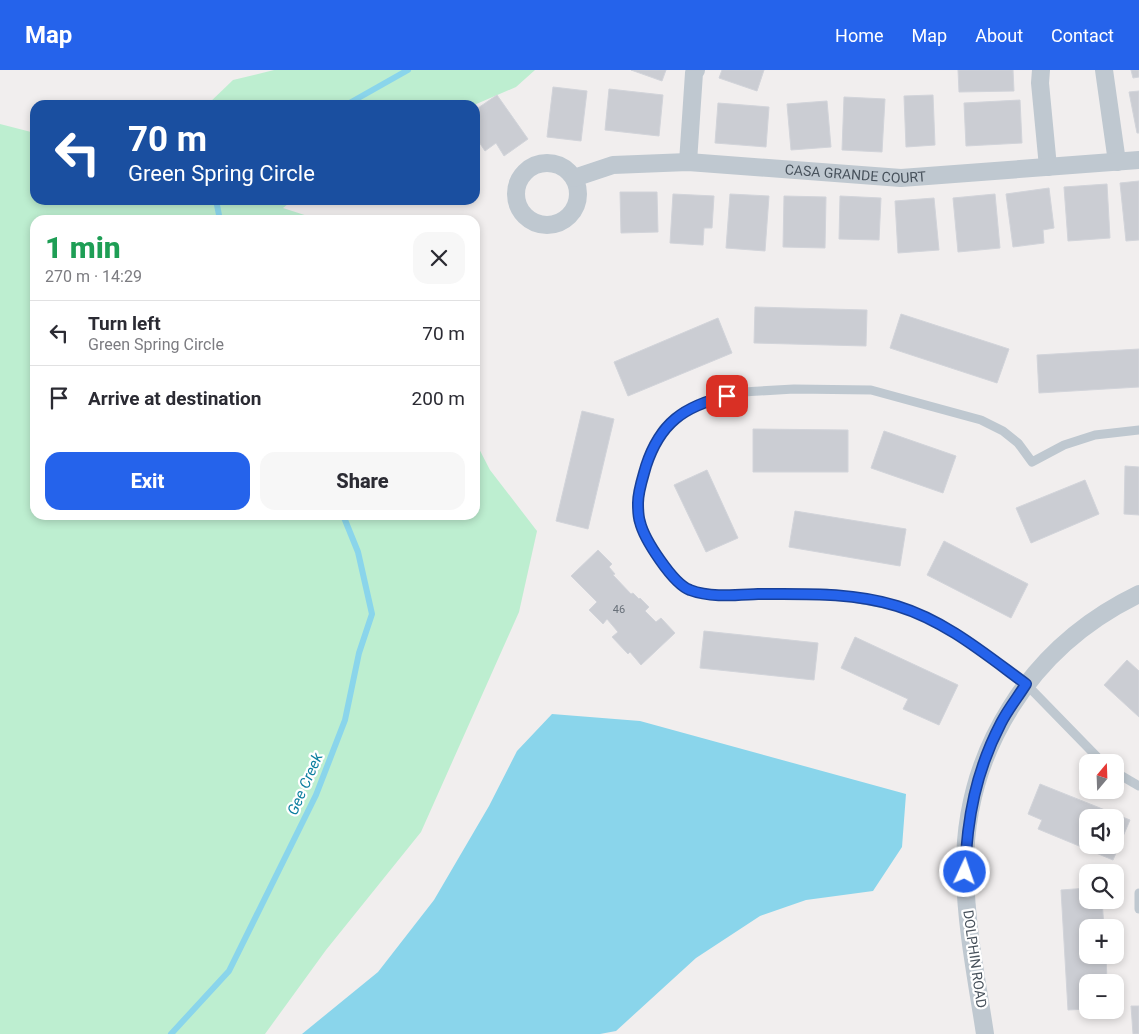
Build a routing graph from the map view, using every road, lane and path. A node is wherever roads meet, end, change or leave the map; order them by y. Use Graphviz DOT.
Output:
graph roads {
  1 [pos="696,70"];
  2 [pos="1041,70"];
  3 [pos="1104,70"];
  4 [pos="1139,160"];
  5 [pos="688,162"];
  6 [pos="1117,162"];
  7 [pos="1048,167"];
  8 [pos="574,178"];
  9 [pos="1139,430"];
  10 [pos="1139,594"];
  11 [pos="1026,684"];
  12 [pos="1094,754"];
  13 [pos="1124,777"];
  14 [pos="1139,786"];
  15 [pos="1139,893"];
  16 [pos="1139,909"];
  17 [pos="985,1034"];
  1 -- 5 [label="street"];
  2 -- 7 [label="street"];
  3 -- 6 [label="street"];
  4 -- 6 [label="street, CASA GRANDE COURT"];
  5 -- 7 [label="street, CASA GRANDE COURT"];
  5 -- 8 [label="street, CASA GRANDE COURT"];
  6 -- 7 [label="street, CASA GRANDE COURT"];
  9 -- 11 [label="lane"];
  10 -- 11 [label="street, DOLPHIN ROAD"];
  11 -- 12 [label="lane"];
  11 -- 17 [label="street, DOLPHIN ROAD"];
  13 -- 14 [label="lane"];
  15 -- 16 [label="lane"];
}
